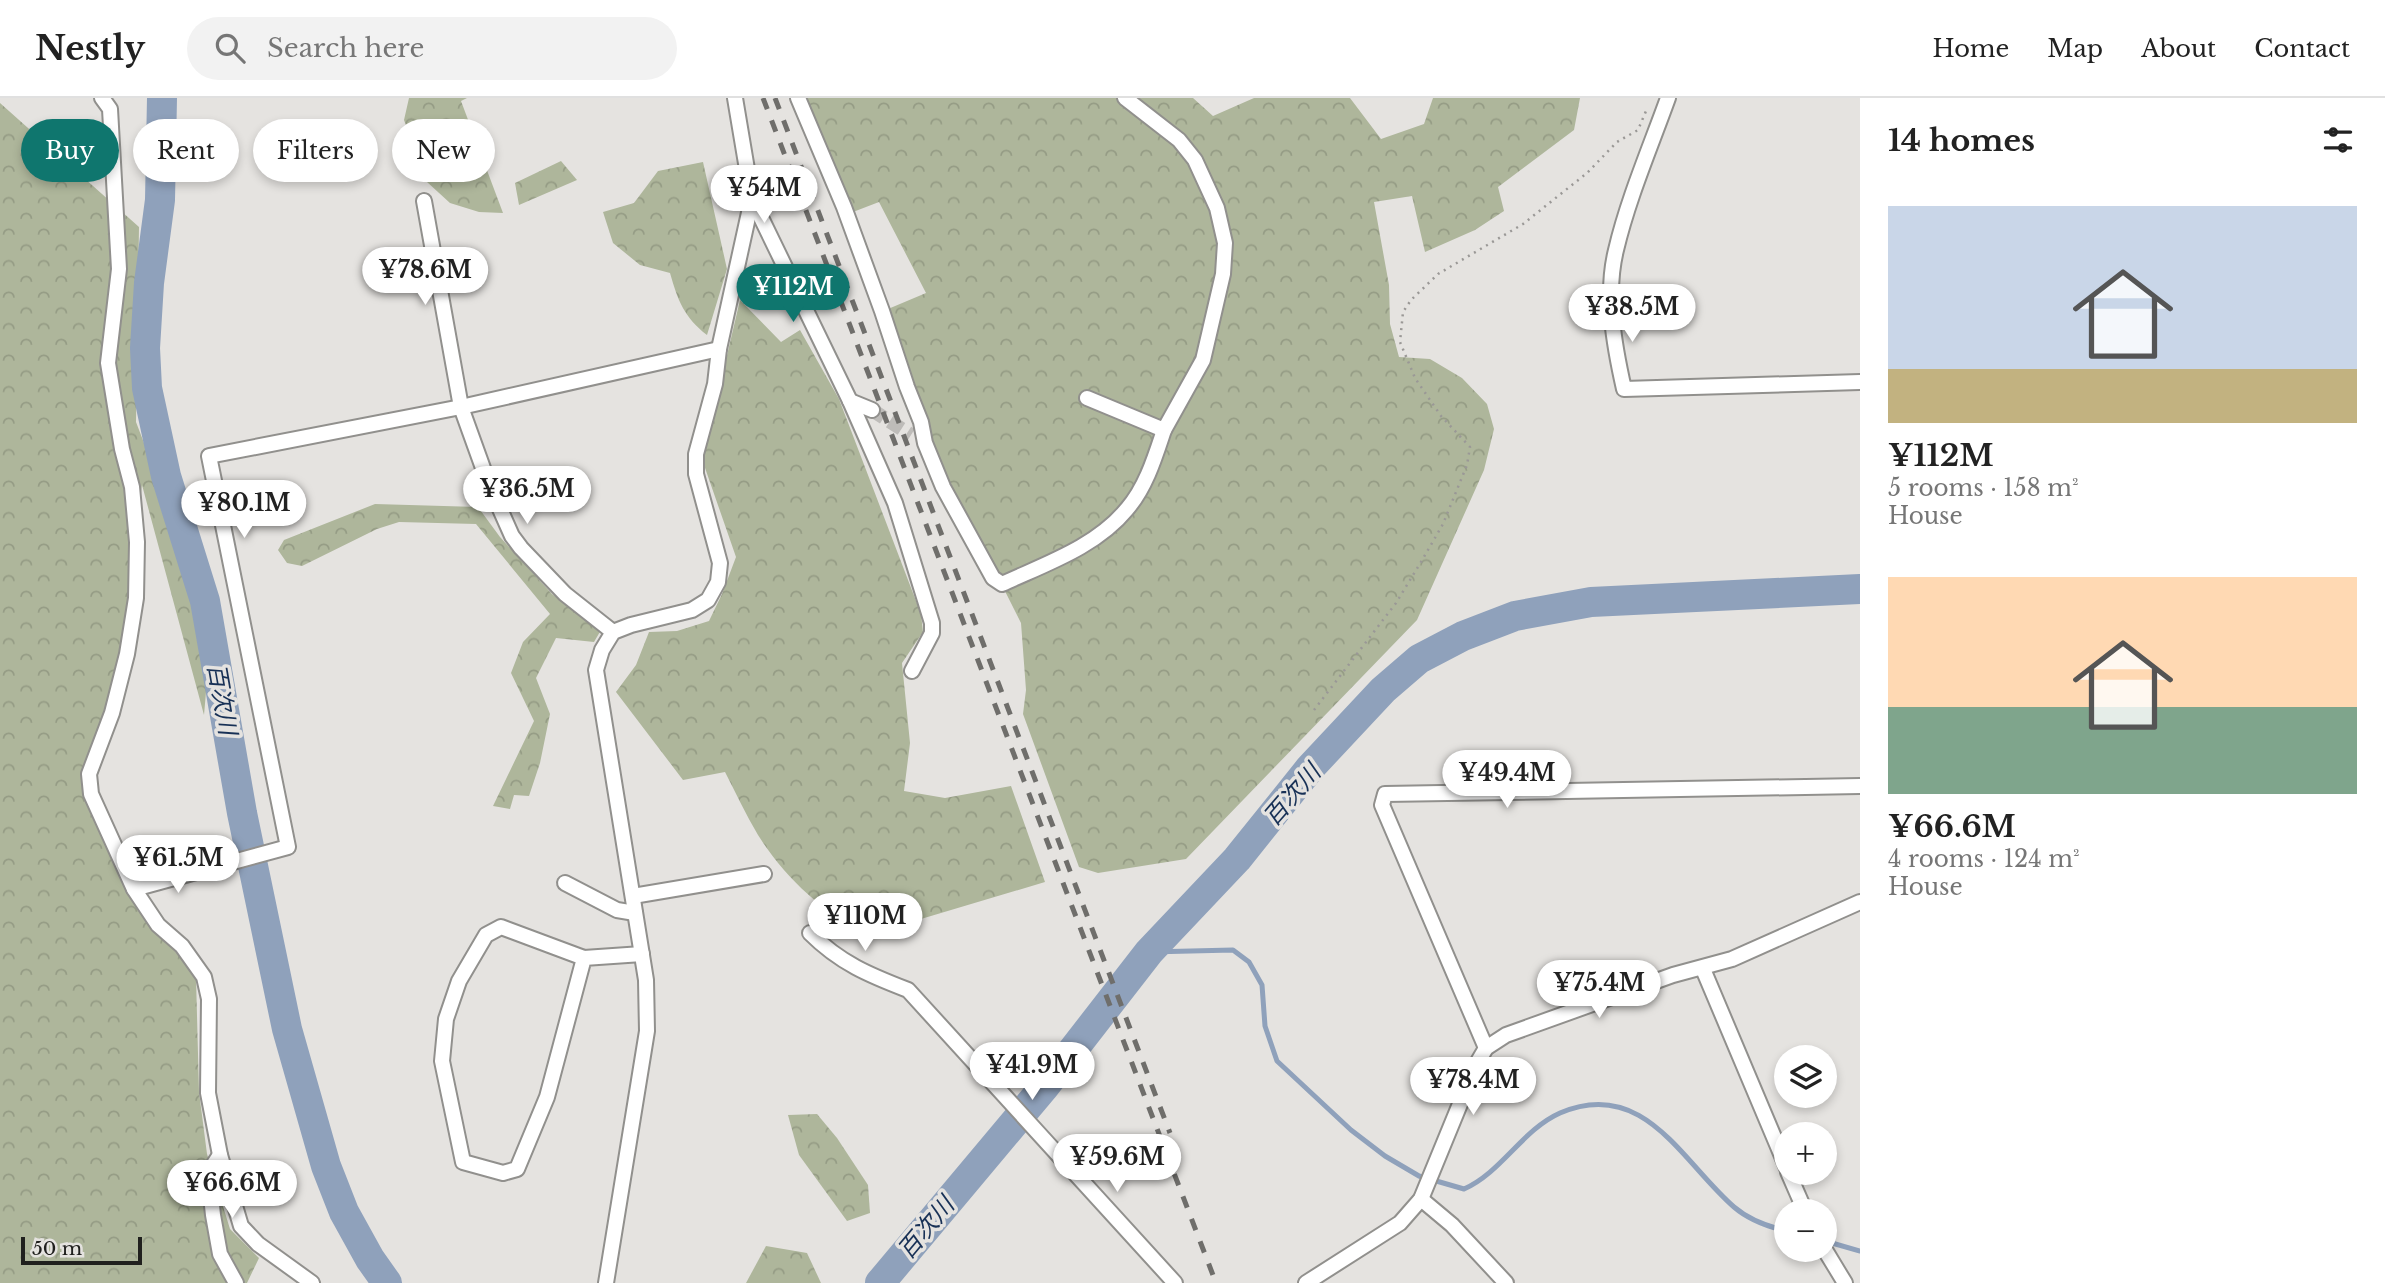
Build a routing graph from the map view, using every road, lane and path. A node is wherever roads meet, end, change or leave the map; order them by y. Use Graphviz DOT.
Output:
graph roads {
  1 [pos="102,98"];
  2 [pos="734,98"];
  3 [pos="798,98"];
  4 [pos="1125,98"];
  5 [pos="1668,98"];
  6 [pos="1647,108"];
  7 [pos="752,199"];
  8 [pos="424,201"];
  9 [pos="719,349"];
  10 [pos="1860,382"];
  11 [pos="1087,398"];
  12 [pos="850,401"];
  13 [pos="461,407"];
  14 [pos="872,410"];
  15 [pos="1164,430"];
  16 [pos="911,435"];
  17 [pos="925,443"];
  18 [pos="613,632"];
  19 [pos="912,671"];
  20 [pos="1314,710"];
  21 [pos="1860,786"];
  22 [pos="764,874"];
  23 [pos="565,883"];
  24 [pos="134,889"];
  25 [pos="633,895"];
  26 [pos="1860,902"];
  27 [pos="635,913"];
  28 [pos="810,933"];
  29 [pos="642,954"];
  30 [pos="584,958"];
  31 [pos="1703,969"];
  32 [pos="1486,1048"];
  33 [pos="1774,1137"];
  34 [pos="219,1155"];
  35 [pos="1424,1192"];
  36 [pos="1832,1262"];
  37 [pos="236,1283"];
  38 [pos="312,1283"];
  39 [pos="606,1283"];
  40 [pos="1175,1283"];
  41 [pos="1306,1283"];
  42 [pos="1506,1283"];
  43 [pos="1844,1283"];
  1 -- 24 [label="street"];
  2 -- 7 [label="street"];
  3 -- 17 [label="street"];
  4 -- 15 [label="street"];
  5 -- 10 [label="street"];
  6 -- 20 [label="path"];
  7 -- 9 [label="street"];
  7 -- 12 [label="street"];
  8 -- 13 [label="street"];
  9 -- 13 [label="street"];
  9 -- 18 [label="street"];
  11 -- 15 [label="street"];
  12 -- 14 [label="street"];
  12 -- 19 [label="street"];
  13 -- 18 [label="street"];
  13 -- 24 [label="street"];
  15 -- 17 [label="street"];
  16 -- 17 [label="street"];
  18 -- 25 [label="street"];
  21 -- 32 [label="street"];
  22 -- 25 [label="street"];
  23 -- 27 [label="street"];
  24 -- 34 [label="street"];
  25 -- 27 [label="street"];
  26 -- 31 [label="street"];
  27 -- 29 [label="street"];
  28 -- 40 [label="street"];
  29 -- 30 [label="street"];
  29 -- 39 [label="street"];
  30 -- 30 [label="street"];
  31 -- 32 [label="street"];
  31 -- 33 [label="street"];
  32 -- 35 [label="street"];
  34 -- 37 [label="street"];
  34 -- 38 [label="street"];
  35 -- 41 [label="street"];
  35 -- 42 [label="street"];
  36 -- 43 [label="street"];
}
